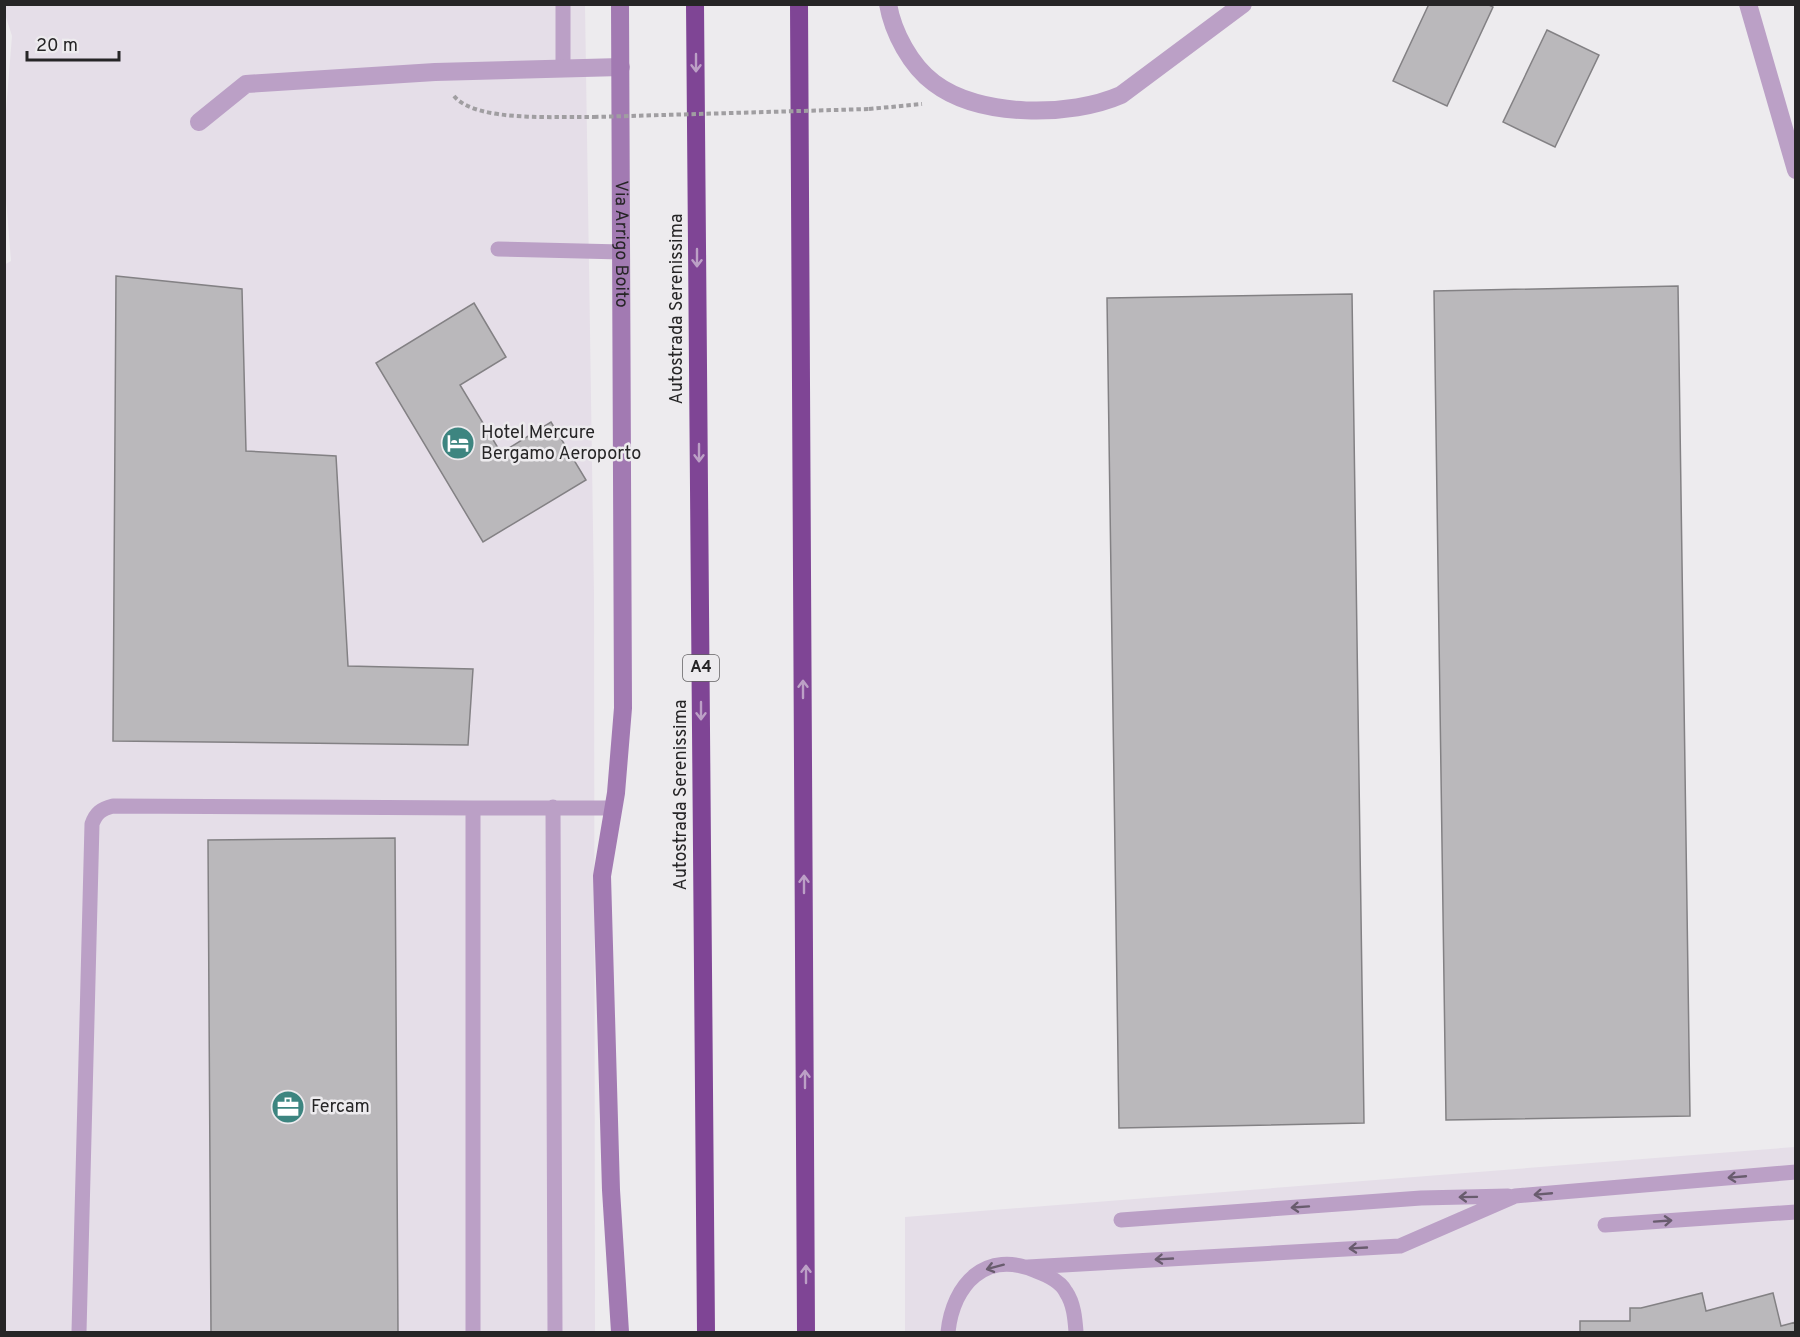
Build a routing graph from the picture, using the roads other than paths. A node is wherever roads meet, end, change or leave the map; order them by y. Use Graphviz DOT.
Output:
graph roads {
  1 [pos="563,4"];
  2 [pos="620,4"];
  3 [pos="695,4"];
  4 [pos="800,4"];
  5 [pos="888,4"];
  6 [pos="1243,4"];
  7 [pos="1748,4"];
  8 [pos="621,67"];
  9 [pos="563,69"];
  10 [pos="199,122"];
  11 [pos="1796,171"];
  12 [pos="498,249"];
  13 [pos="622,252"];
  14 [pos="553,807"];
  15 [pos="472,808"];
  16 [pos="613,808"];
  17 [pos="1796,1172"];
  18 [pos="1515,1196"];
  19 [pos="1796,1212"];
  20 [pos="1121,1220"];
  21 [pos="1605,1225"];
  22 [pos="1028,1267"];
  23 [pos="79,1332"];
  24 [pos="473,1332"];
  25 [pos="555,1332"];
  26 [pos="620,1332"];
  27 [pos="706,1332"];
  28 [pos="806,1332"];
  29 [pos="948,1332"];
  30 [pos="1076,1332"];
  1 -- 9 [label="lane"];
  2 -- 8 [label="street, Via Arrigo Boito"];
  3 -- 27 [label="highway, Autostrada Serenissima / A4, one-way"];
  28 -- 4 [label="highway, one-way"];
  5 -- 6 [label="street"];
  7 -- 11 [label="street"];
  8 -- 9 [label="street"];
  8 -- 13 [label="street, Via Arrigo Boito"];
  9 -- 10 [label="street"];
  12 -- 13 [label="lane"];
  13 -- 16 [label="street, Via Arrigo Boito"];
  14 -- 15 [label="lane"];
  14 -- 16 [label="lane"];
  14 -- 25 [label="lane"];
  15 -- 23 [label="lane"];
  15 -- 24 [label="lane"];
  16 -- 26 [label="street, Via Arrigo Boito"];
  17 -- 18 [label="lane, one-way"];
  18 -- 20 [label="lane, one-way"];
  18 -- 22 [label="lane, one-way"];
  21 -- 19 [label="lane, one-way"];
  22 -- 29 [label="lane, one-way"];
  22 -- 30 [label="lane"];
}
